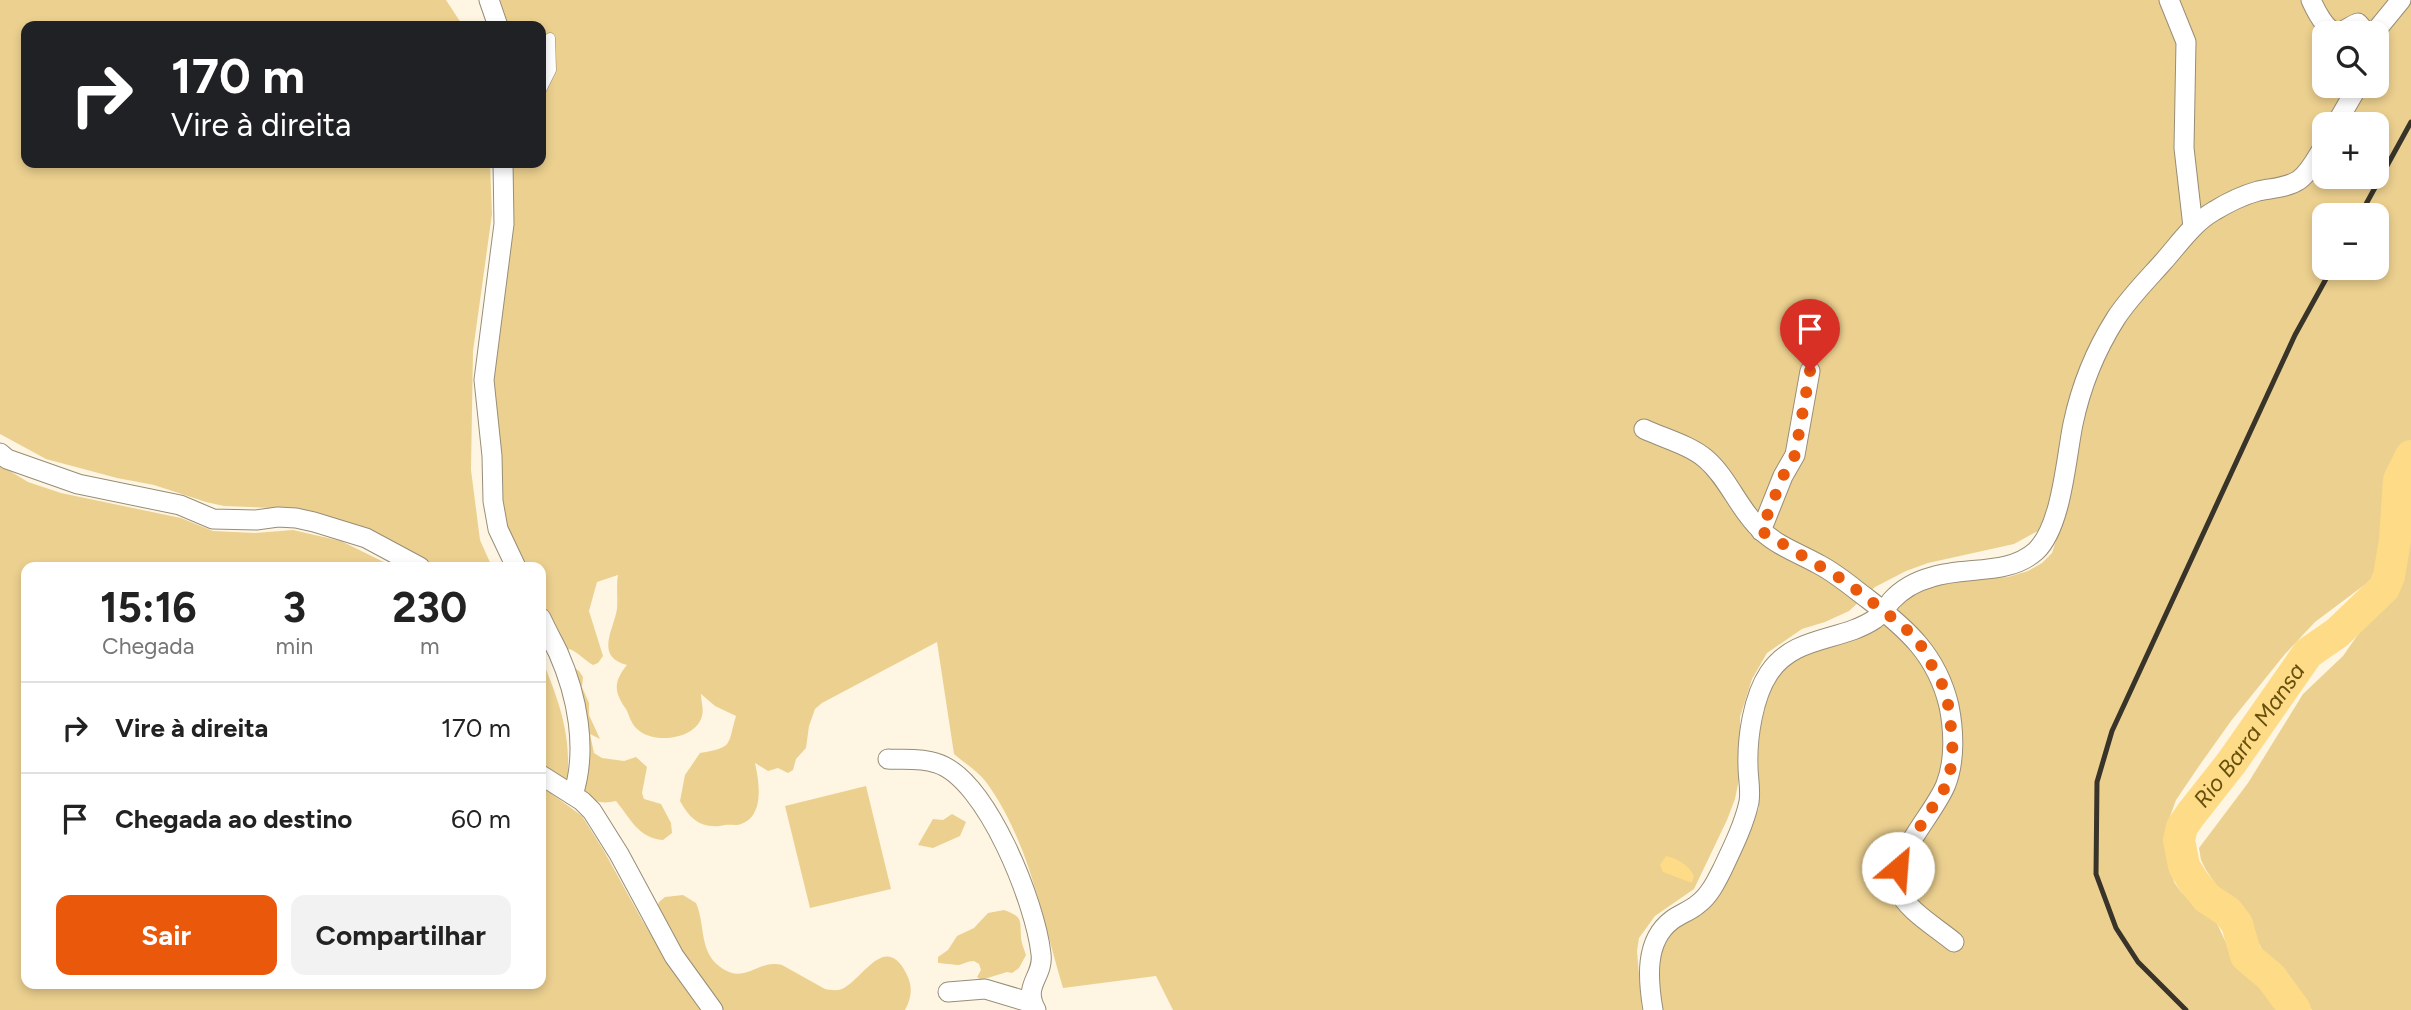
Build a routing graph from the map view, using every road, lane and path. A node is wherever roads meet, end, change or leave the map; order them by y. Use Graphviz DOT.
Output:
graph roads {
  1 [pos="489,0"];
  2 [pos="2169,0"];
  3 [pos="2311,0"];
  4 [pos="2401,0"];
  5 [pos="496,21"];
  6 [pos="2324,21"];
  7 [pos="2384,21"];
  8 [pos="550,38"];
  9 [pos="546,80"];
  10 [pos="2312,165"];
  11 [pos="503,168"];
  12 [pos="2193,227"];
  13 [pos="1810,371"];
  14 [pos="1644,429"];
  15 [pos="0,453"];
  16 [pos="1761,531"];
  17 [pos="411,562"];
  18 [pos="514,562"];
  19 [pos="1884,611"];
  20 [pos="546,628"];
  21 [pos="888,759"];
  22 [pos="546,778"];
  23 [pos="573,795"];
  24 [pos="1954,942"];
  25 [pos="948,992"];
  26 [pos="1034,1007"];
  27 [pos="713,1010"];
  28 [pos="1653,1010"];
  1 -- 5 [label="street"];
  2 -- 12 [label="street"];
  3 -- 6 [label="street"];
  4 -- 7 [label="street"];
  8 -- 9 [label="lane"];
  10 -- 12 [label="street"];
  11 -- 18 [label="street"];
  12 -- 19 [label="street"];
  13 -- 16 [label="street"];
  14 -- 16 [label="street"];
  15 -- 17 [label="street"];
  16 -- 19 [label="street"];
  19 -- 24 [label="street"];
  19 -- 28 [label="street"];
  20 -- 23 [label="street"];
  21 -- 26 [label="street"];
  22 -- 23 [label="street"];
  23 -- 27 [label="street"];
  25 -- 26 [label="street"];
}
